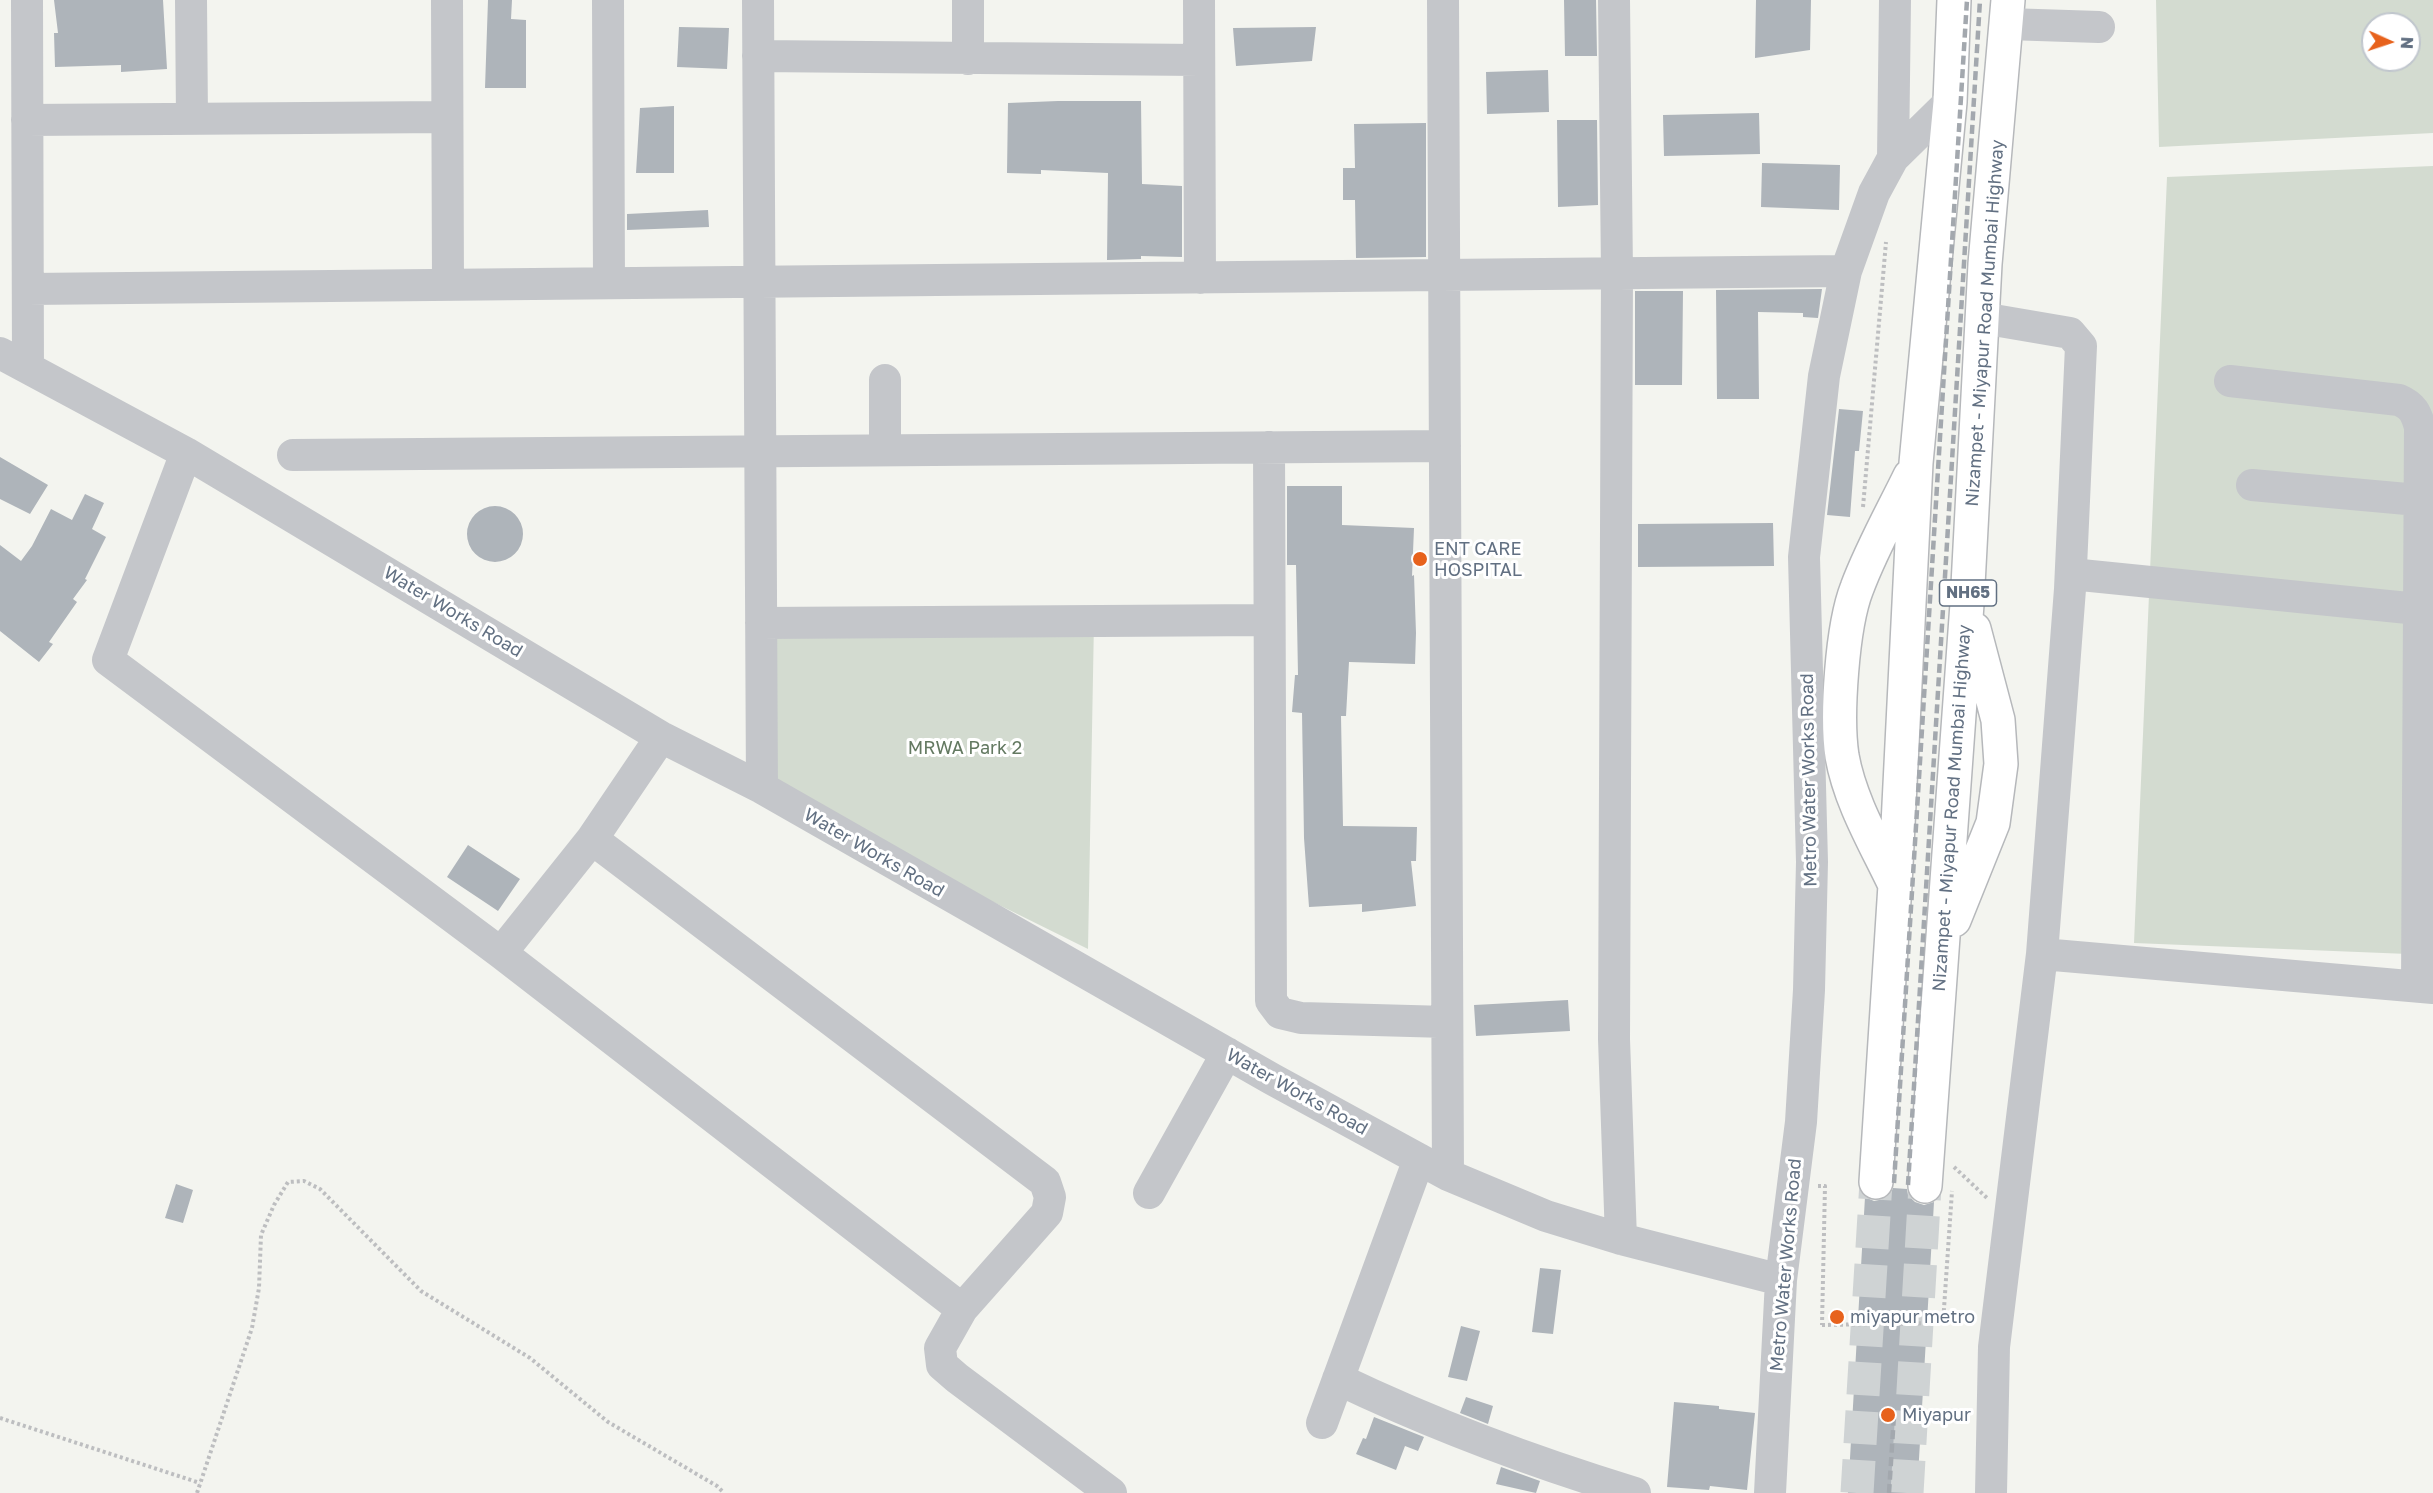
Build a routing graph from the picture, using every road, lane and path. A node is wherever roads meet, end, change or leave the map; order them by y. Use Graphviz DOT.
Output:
graph roads {
  1 [pos="27,0"];
  2 [pos="191,0"];
  3 [pos="447,0"];
  4 [pos="608,0"];
  5 [pos="758,0"];
  6 [pos="969,0"];
  7 [pos="1199,0"];
  8 [pos="1443,0"];
  9 [pos="1614,0"];
  10 [pos="1894,0"];
  11 [pos="1954,0"];
  12 [pos="2008,12"];
  13 [pos="2098,27"];
  14 [pos="758,56"];
  15 [pos="968,59"];
  16 [pos="1199,60"];
  17 [pos="1950,102"];
  18 [pos="447,117"];
  19 [pos="192,118"];
  20 [pos="27,120"];
  21 [pos="1893,158"];
  22 [pos="1846,271"];
  23 [pos="1617,273"];
  24 [pos="1444,275"];
  25 [pos="1200,278"];
  26 [pos="759,282"];
  27 [pos="609,283"];
  28 [pos="448,285"];
  29 [pos="28,289"];
  30 [pos="1982,318"];
  31 [pos="0,353"];
  32 [pos="28,368"];
  33 [pos="885,380"];
  34 [pos="2230,381"];
  35 [pos="1445,446"];
  36 [pos="1269,447"];
  37 [pos="885,450"];
  38 [pos="760,451"];
  39 [pos="186,453"];
  40 [pos="293,455"];
  41 [pos="1916,463"];
  42 [pos="2252,485"];
  43 [pos="2418,500"];
  44 [pos="2071,574"];
  45 [pos="1967,604"];
  46 [pos="2418,609"];
  47 [pos="1269,620"];
  48 [pos="761,623"];
  49 [pos="2425,644"];
  50 [pos="661,737"];
  51 [pos="2425,747"];
  52 [pos="762,788"];
  53 [pos="592,839"];
  54 [pos="1895,885"];
  55 [pos="1942,949"];
  56 [pos="501,953"];
  57 [pos="2042,954"];
  58 [pos="2425,986"];
  59 [pos="1447,1022"];
  60 [pos="1227,1053"];
  61 [pos="1419,1159"];
  62 [pos="1448,1175"];
  63 [pos="1876,1182"];
  64 [pos="1944,1184"];
  65 [pos="1825,1186"];
  66 [pos="1149,1193"];
  67 [pos="2009,1220"];
  68 [pos="1621,1239"];
  69 [pos="1781,1280"];
  70 [pos="962,1309"];
  71 [pos="1338,1379"];
  72 [pos="0,1418"];
  73 [pos="1322,1423"];
  74 [pos="200,1483"];
  75 [pos="197,1493"];
  76 [pos="724,1493"];
  77 [pos="1111,1493"];
  78 [pos="1635,1493"];
  79 [pos="1770,1493"];
  80 [pos="1991,1493"];
  1 -- 20 [label="street"];
  2 -- 19 [label="street"];
  3 -- 18 [label="street"];
  4 -- 27 [label="street"];
  5 -- 14 [label="street"];
  6 -- 15 [label="street"];
  7 -- 16 [label="street"];
  8 -- 24 [label="street"];
  9 -- 23 [label="street"];
  10 -- 21 [label="street"];
  11 -- 17 [label="highway"];
  12 -- 13 [label="street"];
  12 -- 30 [label="highway, Nizampet - Miyapur Road Mumbai Highway / NH65"];
  14 -- 15 [label="street"];
  14 -- 26 [label="street"];
  15 -- 16 [label="street"];
  16 -- 25 [label="street"];
  17 -- 21 [label="street, Metro Water Works Road"];
  17 -- 41 [label="highway"];
  18 -- 19 [label="street"];
  18 -- 28 [label="street"];
  19 -- 20 [label="street"];
  20 -- 29 [label="street"];
  21 -- 22 [label="street, Metro Water Works Road"];
  22 -- 23 [label="street"];
  22 -- 69 [label="street, Metro Water Works Road"];
  23 -- 24 [label="street"];
  23 -- 68 [label="street"];
  24 -- 25 [label="street"];
  24 -- 35 [label="street"];
  25 -- 26 [label="street"];
  26 -- 27 [label="street"];
  26 -- 38 [label="street"];
  27 -- 28 [label="street"];
  28 -- 29 [label="street"];
  29 -- 32 [label="street"];
  30 -- 44 [label="street"];
  30 -- 45 [label="highway, Nizampet - Miyapur Road Mumbai Highway / NH65"];
  31 -- 32 [label="street, Water Works Road"];
  32 -- 39 [label="street, Water Works Road"];
  33 -- 37 [label="street"];
  34 -- 43 [label="street"];
  35 -- 36 [label="street"];
  35 -- 59 [label="street"];
  36 -- 37 [label="street"];
  36 -- 47 [label="street"];
  37 -- 38 [label="street"];
  38 -- 40 [label="street"];
  38 -- 48 [label="street"];
  39 -- 50 [label="street, Water Works Road"];
  39 -- 56 [label="street"];
  41 -- 54 [label="highway"];
  41 -- 54 [label="highway"];
  42 -- 43 [label="street"];
  43 -- 46 [label="street"];
  44 -- 46 [label="street"];
  44 -- 57 [label="street"];
  45 -- 55 [label="highway, Nizampet - Miyapur Road Mumbai Highway / NH65"];
  45 -- 55 [label="highway"];
  46 -- 49 [label="street"];
  47 -- 48 [label="street"];
  47 -- 59 [label="street"];
  48 -- 52 [label="street"];
  49 -- 51 [label="street"];
  50 -- 52 [label="street, Water Works Road"];
  50 -- 53 [label="street"];
  51 -- 58 [label="street"];
  52 -- 60 [label="street, Water Works Road"];
  53 -- 56 [label="street"];
  53 -- 70 [label="street"];
  54 -- 63 [label="highway"];
  55 -- 64 [label="highway, Nizampet - Miyapur Road Mumbai Highway / NH65"];
  56 -- 70 [label="street"];
  57 -- 58 [label="street"];
  57 -- 67 [label="street"];
  59 -- 62 [label="street"];
  60 -- 61 [label="street, Water Works Road"];
  60 -- 66 [label="street"];
  61 -- 62 [label="street, Water Works Road"];
  61 -- 71 [label="street"];
  62 -- 68 [label="street, Water Works Road"];
  64 -- 65 [label="path, bridge"];
  64 -- 67 [label="path"];
  67 -- 80 [label="street"];
  68 -- 69 [label="street, Water Works Road"];
  69 -- 79 [label="street, Metro Water Works Road"];
  70 -- 77 [label="street"];
  71 -- 73 [label="street"];
  71 -- 78 [label="street"];
  72 -- 74 [label="path"];
  74 -- 75 [label="path"];
  74 -- 76 [label="path"];
}
